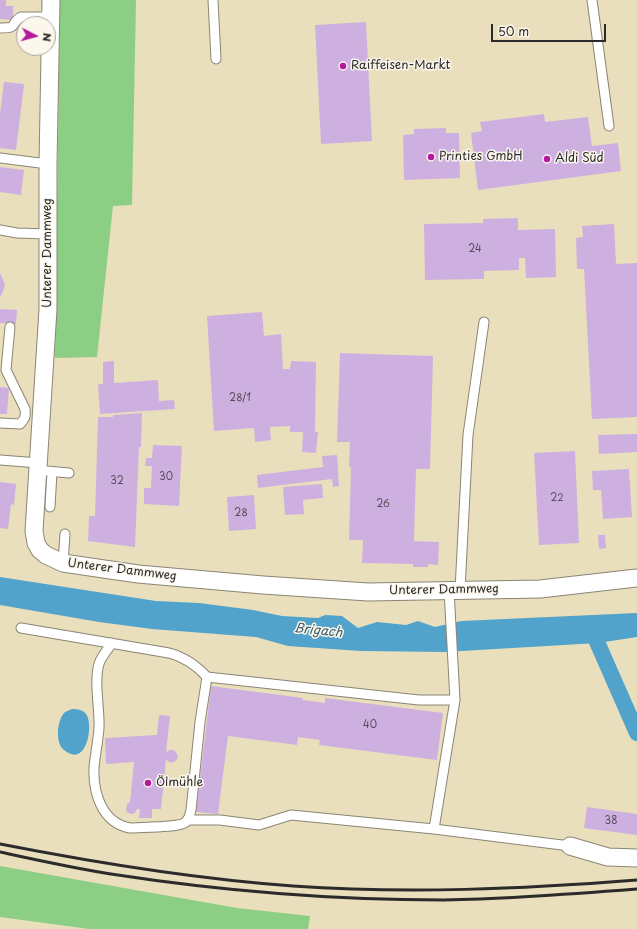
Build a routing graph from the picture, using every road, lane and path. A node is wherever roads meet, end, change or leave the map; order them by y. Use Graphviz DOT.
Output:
graph roads {
  1 [pos="51,0"];
  2 [pos="213,0"];
  3 [pos="592,0"];
  4 [pos="51,16"];
  5 [pos="16,21"];
  6 [pos="0,28"];
  7 [pos="50,56"];
  8 [pos="216,59"];
  9 [pos="609,126"];
  10 [pos="0,158"];
  11 [pos="48,164"];
  12 [pos="0,230"];
  13 [pos="48,234"];
  14 [pos="484,322"];
  15 [pos="10,327"];
  16 [pos="0,423"];
  17 [pos="0,460"];
  18 [pos="43,468"];
  19 [pos="69,473"];
  20 [pos="50,507"];
  21 [pos="65,534"];
  22 [pos="63,563"];
  23 [pos="637,578"];
  24 [pos="453,595"];
  25 [pos="21,628"];
  26 [pos="112,643"];
  27 [pos="207,677"];
  28 [pos="455,700"];
  29 [pos="187,820"];
  30 [pos="434,830"];
  31 [pos="570,846"];
  32 [pos="637,858"];
  1 -- 4 [label="street, Unterer Dammweg"];
  2 -- 8 [label="lane"];
  3 -- 9 [label="lane"];
  5 -- 6 [label="lane"];
  7 -- 11 [label="street, Unterer Dammweg"];
  10 -- 11 [label="lane"];
  11 -- 13 [label="street, Unterer Dammweg"];
  12 -- 13 [label="lane"];
  13 -- 18 [label="street, Unterer Dammweg"];
  14 -- 24 [label="lane"];
  15 -- 16 [label="lane"];
  17 -- 18 [label="lane"];
  18 -- 19 [label="lane"];
  18 -- 20 [label="lane"];
  18 -- 22 [label="street, Unterer Dammweg"];
  21 -- 22 [label="lane"];
  22 -- 24 [label="street, Unterer Dammweg"];
  23 -- 24 [label="street, Unterer Dammweg"];
  24 -- 28 [label="lane"];
  25 -- 26 [label="lane"];
  26 -- 27 [label="lane"];
  26 -- 29 [label="lane"];
  27 -- 28 [label="lane"];
  27 -- 29 [label="lane"];
  28 -- 30 [label="lane"];
  29 -- 30 [label="lane"];
  30 -- 31 [label="lane"];
  31 -- 32 [label="street"];
}
